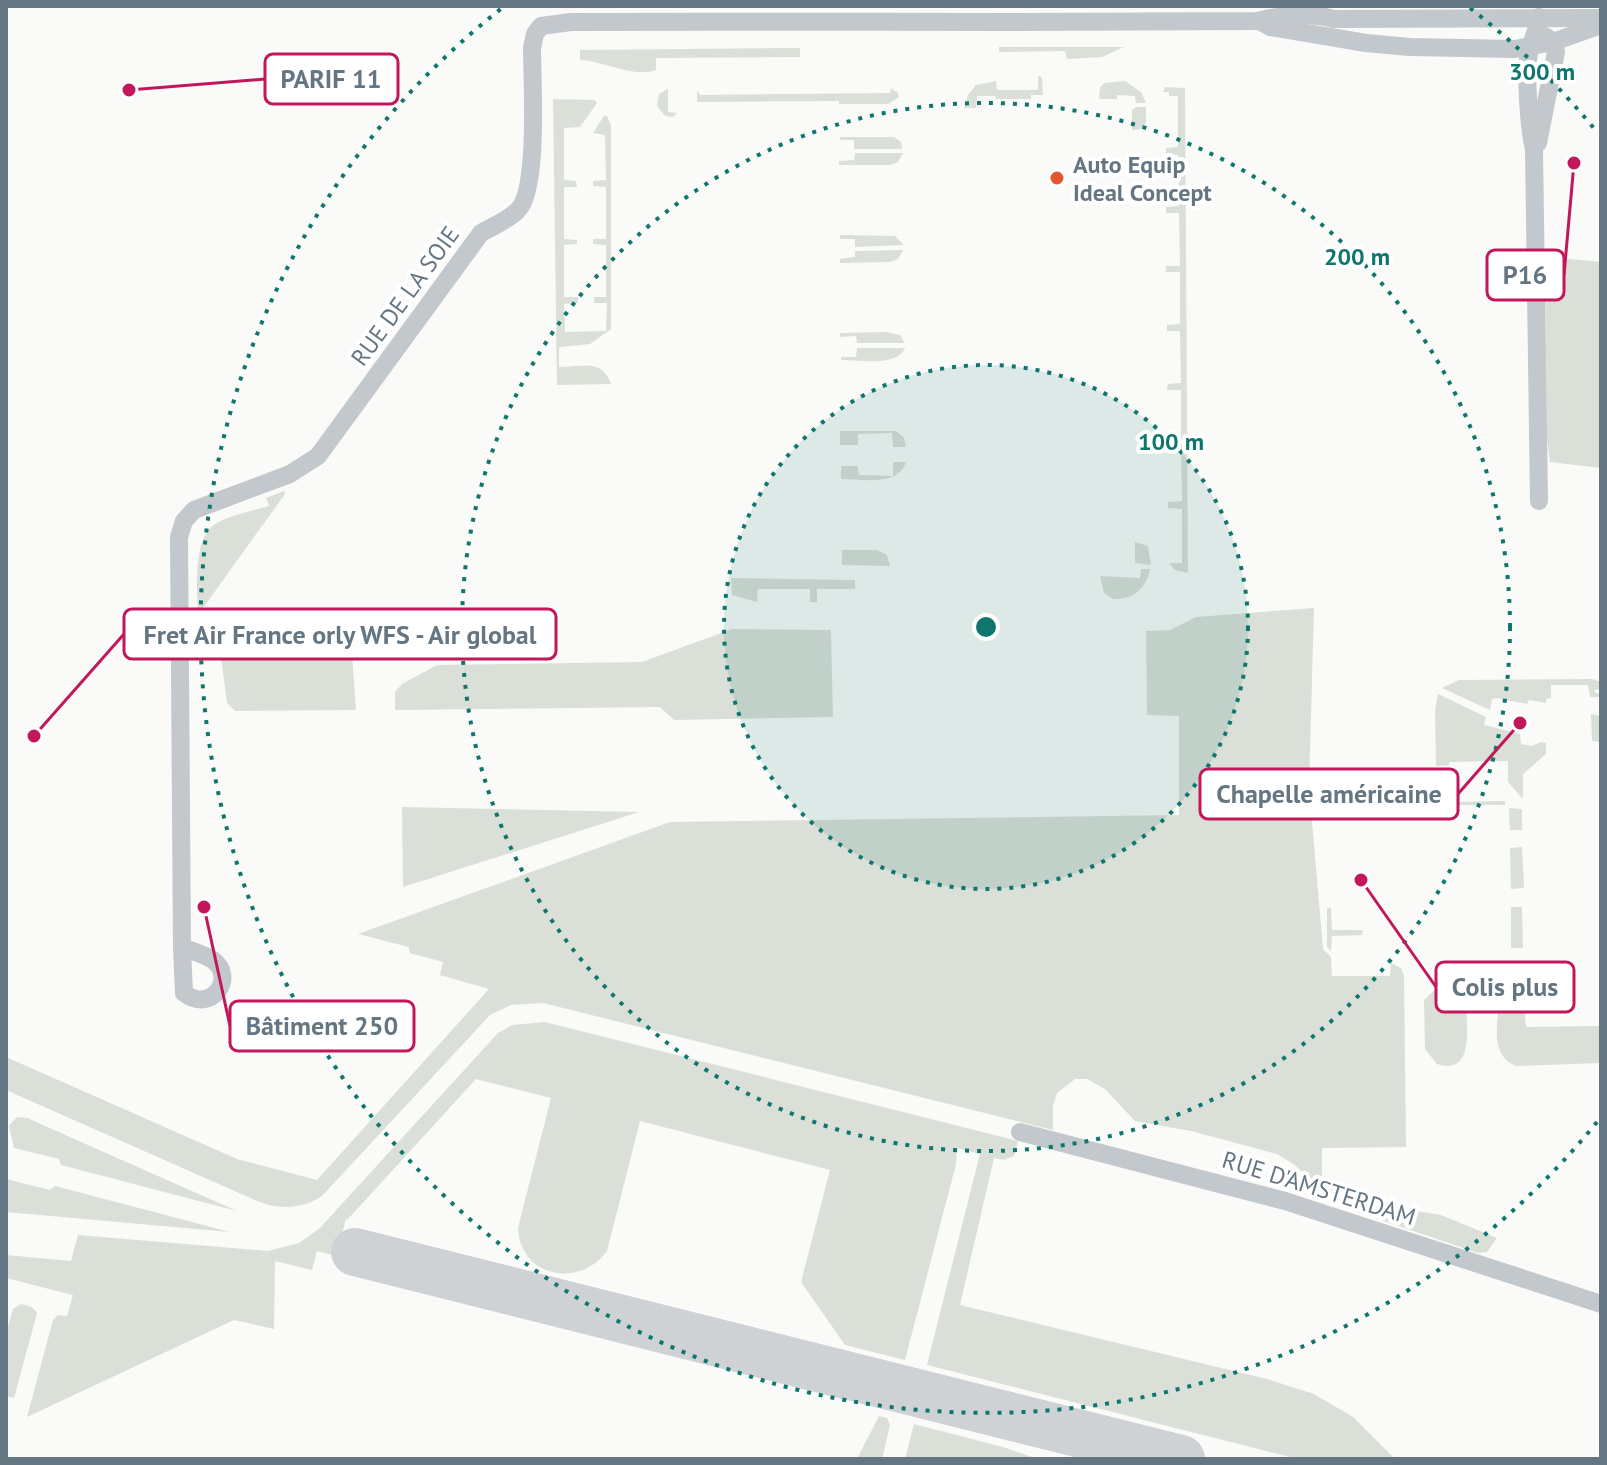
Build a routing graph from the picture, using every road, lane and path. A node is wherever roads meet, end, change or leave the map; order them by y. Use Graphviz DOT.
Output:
graph roads {
  1 [pos="1438,12"];
  2 [pos="770,13"];
  3 [pos="927,14"];
  4 [pos="1601,18"];
  5 [pos="1258,21"];
  6 [pos="1601,25"];
  7 [pos="1540,34"];
  8 [pos="1455,48"];
  9 [pos="1534,149"];
  10 [pos="1539,501"];
  11 [pos="182,947"];
  12 [pos="1020,1132"];
  13 [pos="1601,1304"];
  1 -- 5 [label="street, RUE DE LA SOIE"];
  1 -- 7 [label="street, RUE DE LA SOIE"];
  1 -- 8 [label="street"];
  2 -- 3 [label="street, RUE DE LA SOIE"];
  2 -- 11 [label="street, RUE DE LA SOIE"];
  3 -- 5 [label="street, RUE DE LA SOIE"];
  4 -- 7 [label="street, RUE DE LA SOIE"];
  5 -- 8 [label="street, RUE DE LA SOIE"];
  6 -- 7 [label="street, RUE DE LA SOIE"];
  7 -- 8 [label="street, RUE DE LA SOIE"];
  7 -- 9 [label="street"];
  7 -- 9 [label="street"];
  9 -- 10 [label="street"];
  12 -- 13 [label="street, RUE D'AMSTERDAM"];
}
